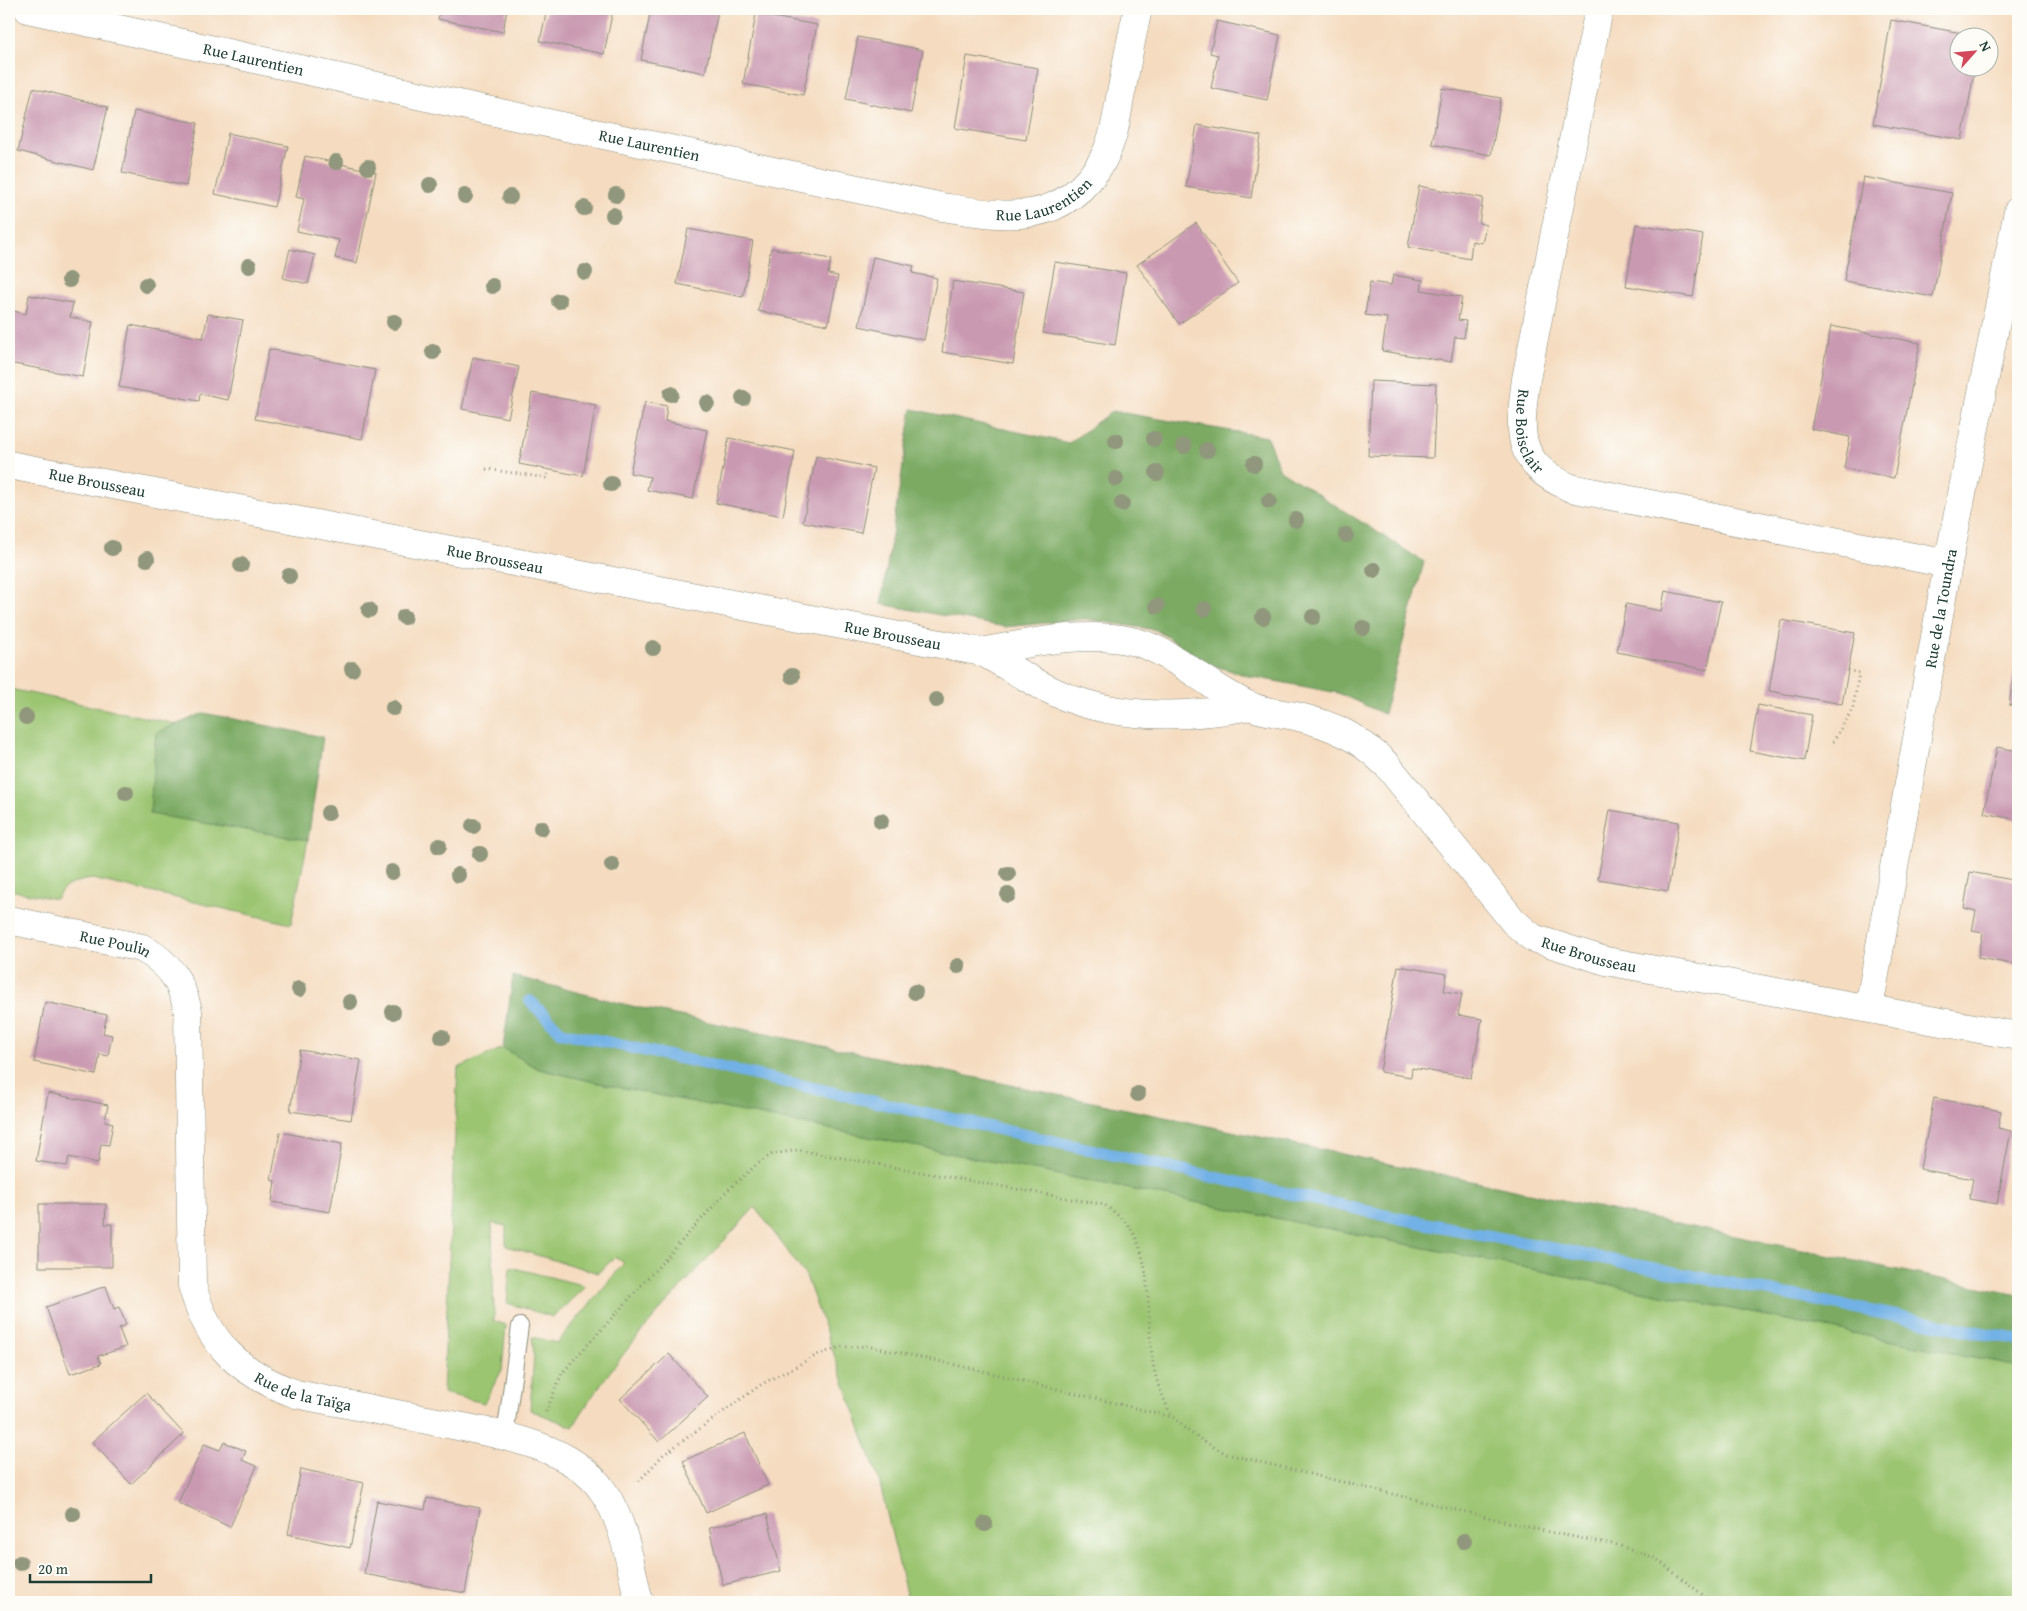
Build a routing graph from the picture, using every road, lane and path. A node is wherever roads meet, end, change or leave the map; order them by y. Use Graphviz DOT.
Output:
graph roads {
  1 [pos="28,9"];
  2 [pos="1138,9"];
  3 [pos="1599,9"];
  4 [pos="2018,211"];
  5 [pos="9,464"];
  6 [pos="486,469"];
  7 [pos="548,470"];
  8 [pos="1948,564"];
  9 [pos="982,652"];
  10 [pos="1848,670"];
  11 [pos="1251,706"];
  12 [pos="1833,742"];
  13 [pos="9,920"];
  14 [pos="1869,1008"];
  15 [pos="188,1011"];
  16 [pos="2018,1036"];
  17 [pos="520,1326"];
  18 [pos="1172,1417"];
  19 [pos="505,1436"];
  20 [pos="537,1446"];
  21 [pos="611,1505"];
  22 [pos="639,1602"];
  23 [pos="1712,1602"];
  1 -- 2 [label="street, Rue Laurentien"];
  3 -- 8 [label="street, Rue Boisclair"];
  4 -- 8 [label="street, Rue de la Toundra"];
  5 -- 9 [label="street, Rue Brousseau"];
  6 -- 7 [label="path"];
  8 -- 14 [label="street, Rue de la Toundra"];
  9 -- 11 [label="street, Rue Brousseau"];
  9 -- 11 [label="street, Rue Brousseau"];
  10 -- 12 [label="path"];
  11 -- 14 [label="street, Rue Brousseau"];
  13 -- 15 [label="street, Rue Poulin"];
  14 -- 16 [label="street, Rue Brousseau"];
  15 -- 19 [label="street, Rue de la Taïga"];
  17 -- 19 [label="lane"];
  18 -- 20 [label="path"];
  18 -- 21 [label="path"];
  18 -- 23 [label="path"];
  19 -- 20 [label="street, Rue de la Taïga"];
  20 -- 21 [label="street, Rue de la Taïga"];
  21 -- 22 [label="street, Rue de la Taïga"];
}
